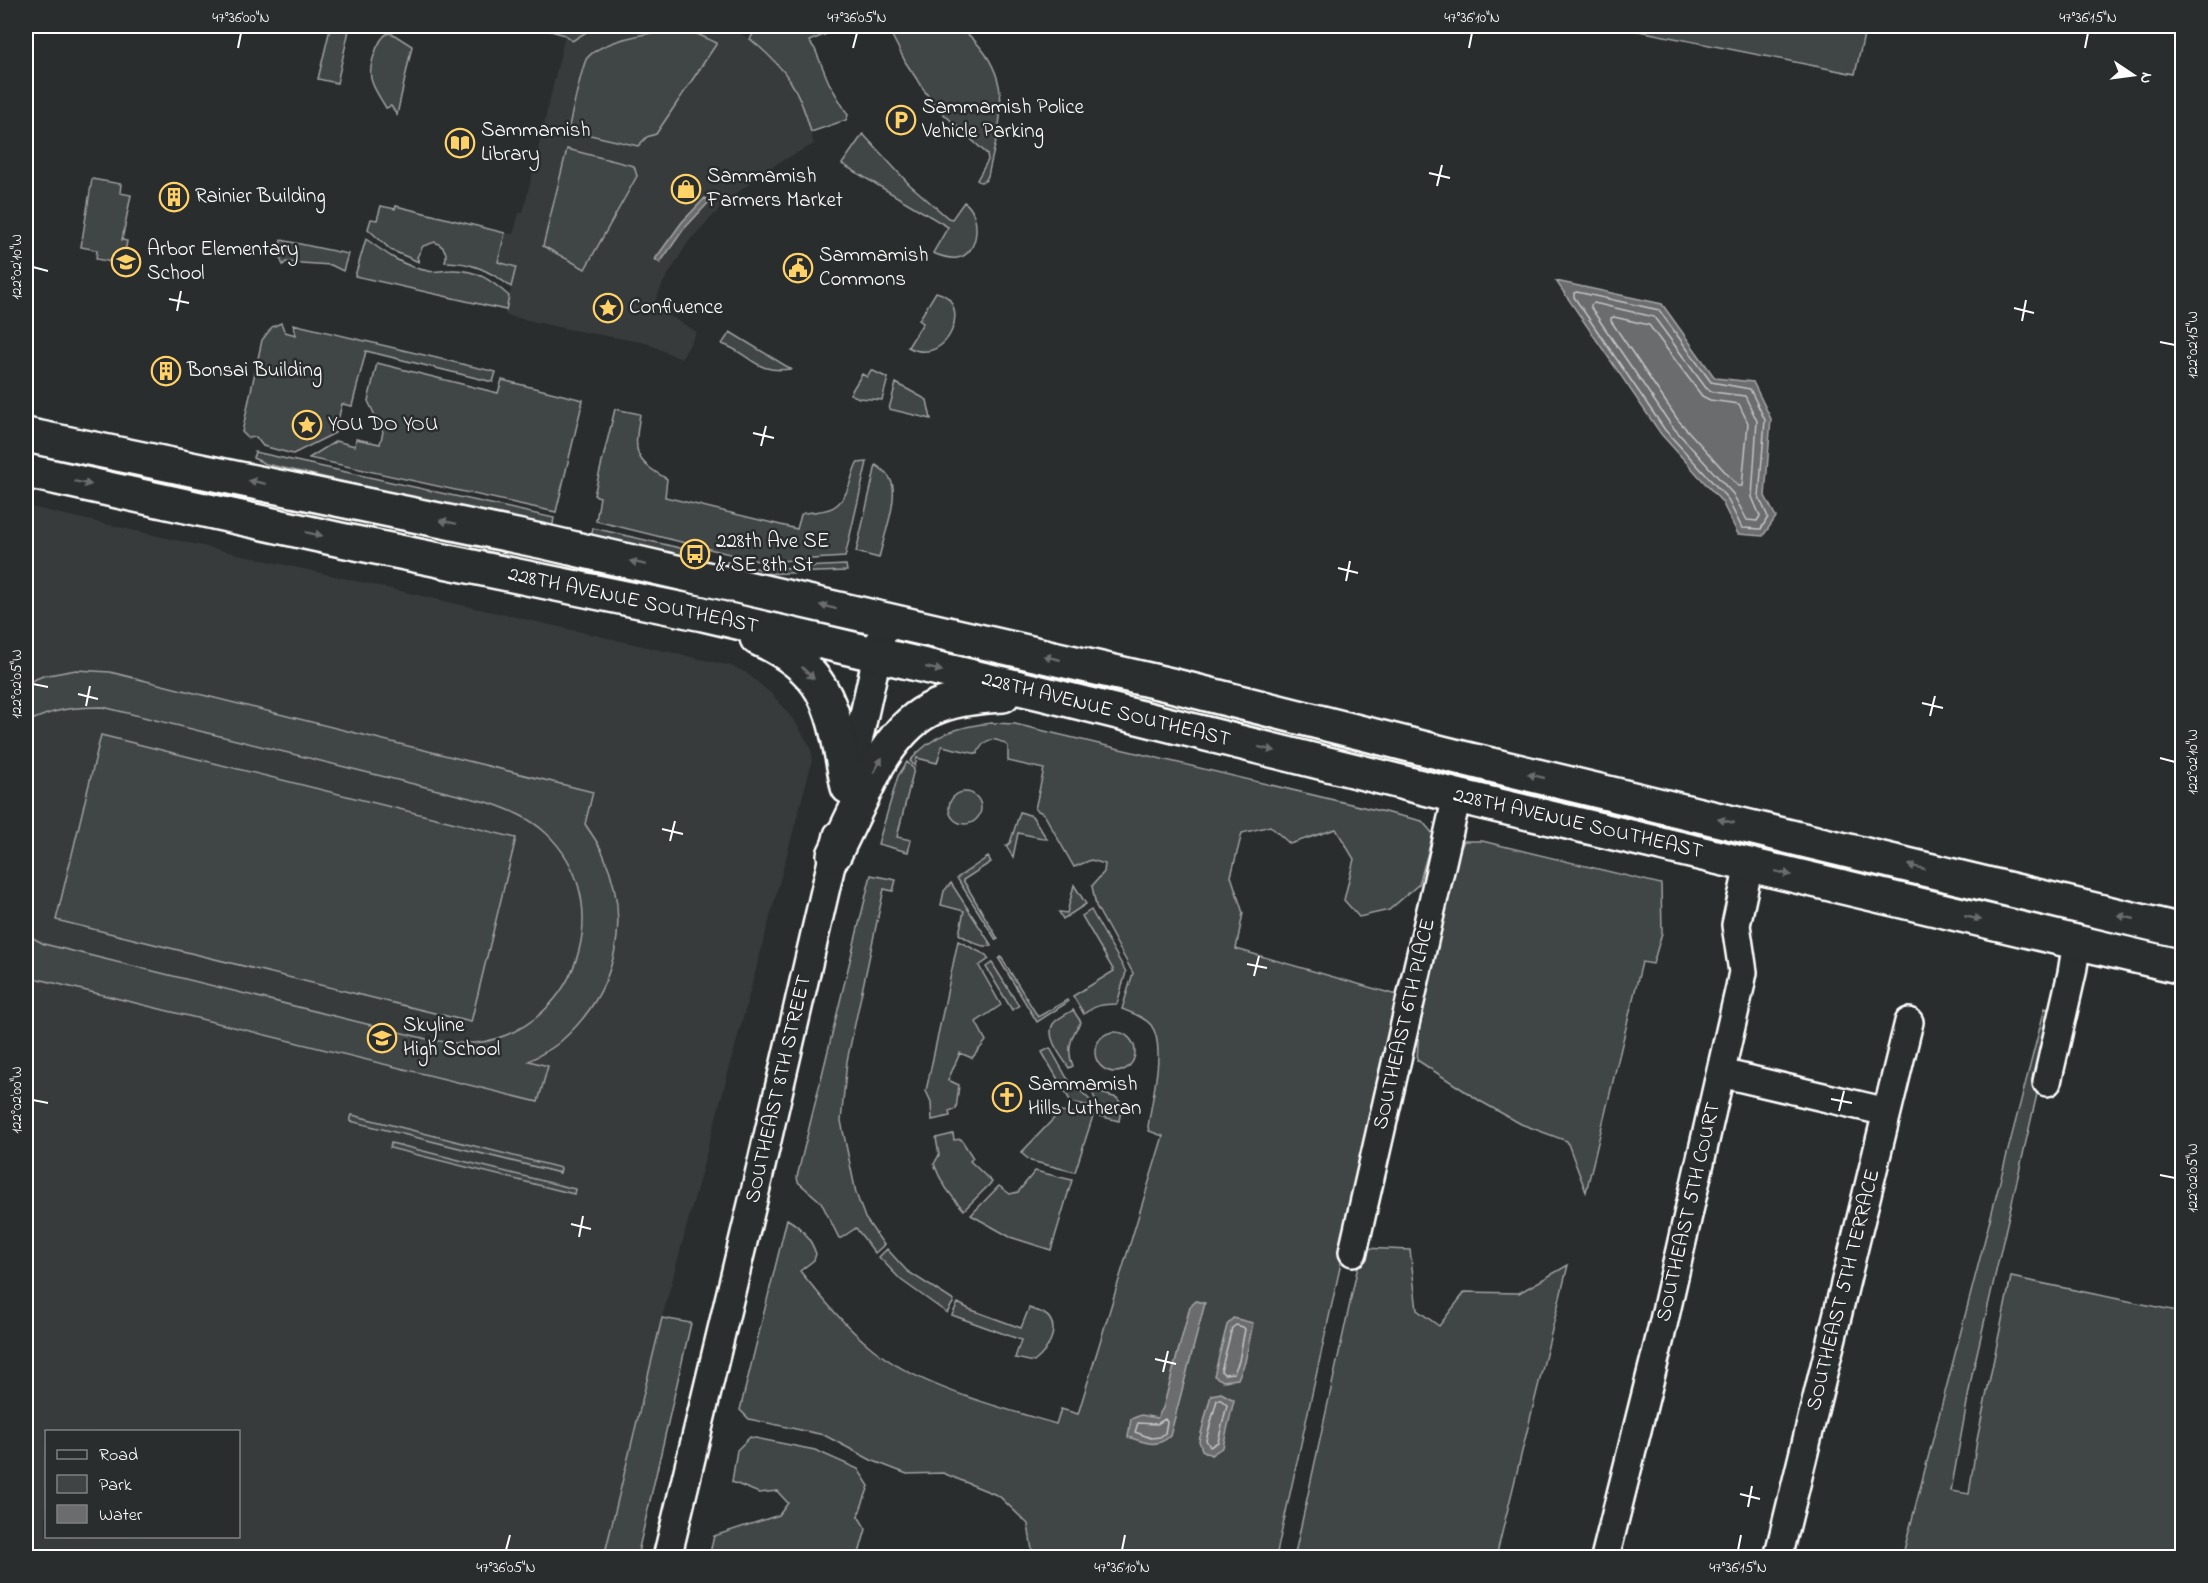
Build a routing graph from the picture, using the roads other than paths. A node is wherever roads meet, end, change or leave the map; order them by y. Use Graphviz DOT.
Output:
graph roads {
  1 [pos="26,435"];
  2 [pos="26,471"];
  3 [pos="703,614"];
  4 [pos="885,620"];
  5 [pos="877,656"];
  6 [pos="1041,693"];
  7 [pos="848,787"];
  8 [pos="1457,796"];
  9 [pos="834,855"];
  10 [pos="1749,865"];
  11 [pos="2182,931"];
  12 [pos="2077,942"];
  13 [pos="2182,967"];
  14 [pos="1909,1022"];
  15 [pos="1721,1073"];
  16 [pos="2047,1082"];
  17 [pos="1887,1112"];
  18 [pos="1353,1252"];
  19 [pos="667,1557"];
  20 [pos="1605,1557"];
  21 [pos="1778,1557"];
  4 -- 1 [label="main road, 228TH AVENUE SOUTHEAST, one-way"];
  2 -- 3 [label="main road, 228TH AVENUE SOUTHEAST, one-way"];
  3 -- 5 [label="main road, 228TH AVENUE SOUTHEAST"];
  3 -- 7 [label="main road, one-way"];
  4 -- 5 [label="street, SOUTHEAST 8TH STREET"];
  11 -- 4 [label="main road, 228TH AVENUE SOUTHEAST, one-way"];
  5 -- 6 [label="main road, 228TH AVENUE SOUTHEAST, one-way"];
  5 -- 7 [label="street, SOUTHEAST 8TH STREET"];
  6 -- 8 [label="main road, 228TH AVENUE SOUTHEAST, one-way"];
  9 -- 6 [label="main road, one-way"];
  7 -- 9 [label="street, SOUTHEAST 8TH STREET"];
  8 -- 10 [label="main road, 228TH AVENUE SOUTHEAST"];
  8 -- 18 [label="street, SOUTHEAST 6TH PLACE"];
  9 -- 19 [label="street, SOUTHEAST 8TH STREET"];
  10 -- 12 [label="main road, 228TH AVENUE SOUTHEAST, one-way"];
  10 -- 15 [label="street, SOUTHEAST 5TH COURT"];
  12 -- 13 [label="main road, 228TH AVENUE SOUTHEAST"];
  12 -- 16 [label="street"];
  14 -- 17 [label="street, SOUTHEAST 5TH TERRACE"];
  15 -- 17 [label="street"];
  15 -- 20 [label="street, SOUTHEAST 5TH COURT"];
  17 -- 21 [label="street, SOUTHEAST 5TH TERRACE"];
}
